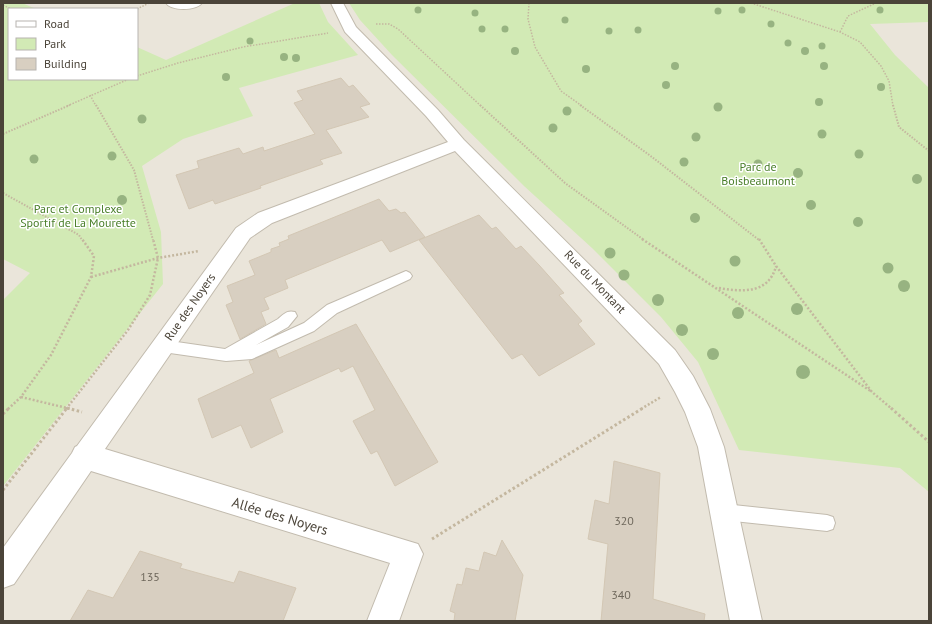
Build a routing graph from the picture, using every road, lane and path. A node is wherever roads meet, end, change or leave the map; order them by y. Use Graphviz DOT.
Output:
graph roads {
  1 [pos="149,3"];
  2 [pos="172,3"];
  3 [pos="196,3"];
  4 [pos="337,3"];
  5 [pos="529,3"];
  6 [pos="751,3"];
  7 [pos="876,3"];
  8 [pos="138,8"];
  9 [pos="350,29"];
  10 [pos="840,32"];
  11 [pos="138,76"];
  12 [pos="127,80"];
  13 [pos="90,95"];
  14 [pos="4,134"];
  15 [pos="458,144"];
  16 [pos="929,151"];
  17 [pos="3,193"];
  18 [pos="233,246"];
  19 [pos="158,258"];
  20 [pos="776,266"];
  21 [pos="406,276"];
  22 [pos="91,277"];
  23 [pos="717,288"];
  24 [pos="290,316"];
  25 [pos="162,346"];
  26 [pos="226,355"];
  27 [pos="684,384"];
  28 [pos="872,392"];
  29 [pos="21,397"];
  30 [pos="66,409"];
  31 [pos="3,414"];
  32 [pos="112,418"];
  33 [pos="929,442"];
  34 [pos="84,456"];
  35 [pos="3,490"];
  36 [pos="724,512"];
  37 [pos="827,523"];
  38 [pos="408,554"];
  39 [pos="3,573"];
  40 [pos="383,621"];
  41 [pos="746,621"];
  1 -- 8 [label="path"];
  2 -- 3 [label="street"];
  4 -- 9 [label="street, Rue du Montant"];
  5 -- 20 [label="path"];
  6 -- 10 [label="path"];
  7 -- 10 [label="path"];
  9 -- 11 [label="path"];
  9 -- 15 [label="street, Rue du Montant"];
  9 -- 23 [label="path"];
  10 -- 16 [label="path"];
  12 -- 13 [label="path"];
  13 -- 14 [label="path"];
  13 -- 19 [label="path"];
  15 -- 18 [label="street, Rue des Noyers"];
  15 -- 27 [label="street, Rue du Montant"];
  17 -- 22 [label="path"];
  18 -- 19 [label="path"];
  18 -- 25 [label="street, Rue des Noyers"];
  19 -- 22 [label="path"];
  19 -- 30 [label="path"];
  20 -- 23 [label="path"];
  20 -- 28 [label="path"];
  21 -- 26 [label="lane"];
  22 -- 29 [label="path"];
  23 -- 28 [label="path"];
  24 -- 26 [label="lane"];
  25 -- 26 [label="lane"];
  25 -- 32 [label="street, Rue des Noyers"];
  27 -- 36 [label="street, Rue du Montant"];
  27 -- 38 [label="path"];
  28 -- 33 [label="path"];
  29 -- 30 [label="path"];
  29 -- 31 [label="path"];
  30 -- 32 [label="path"];
  30 -- 35 [label="path"];
  32 -- 34 [label="street, Rue des Noyers"];
  34 -- 38 [label="street, Allée des Noyers"];
  34 -- 39 [label="street, Rue des Noyers"];
  36 -- 37 [label="lane"];
  36 -- 41 [label="street, Rue du Montant"];
  38 -- 40 [label="street"];
}
